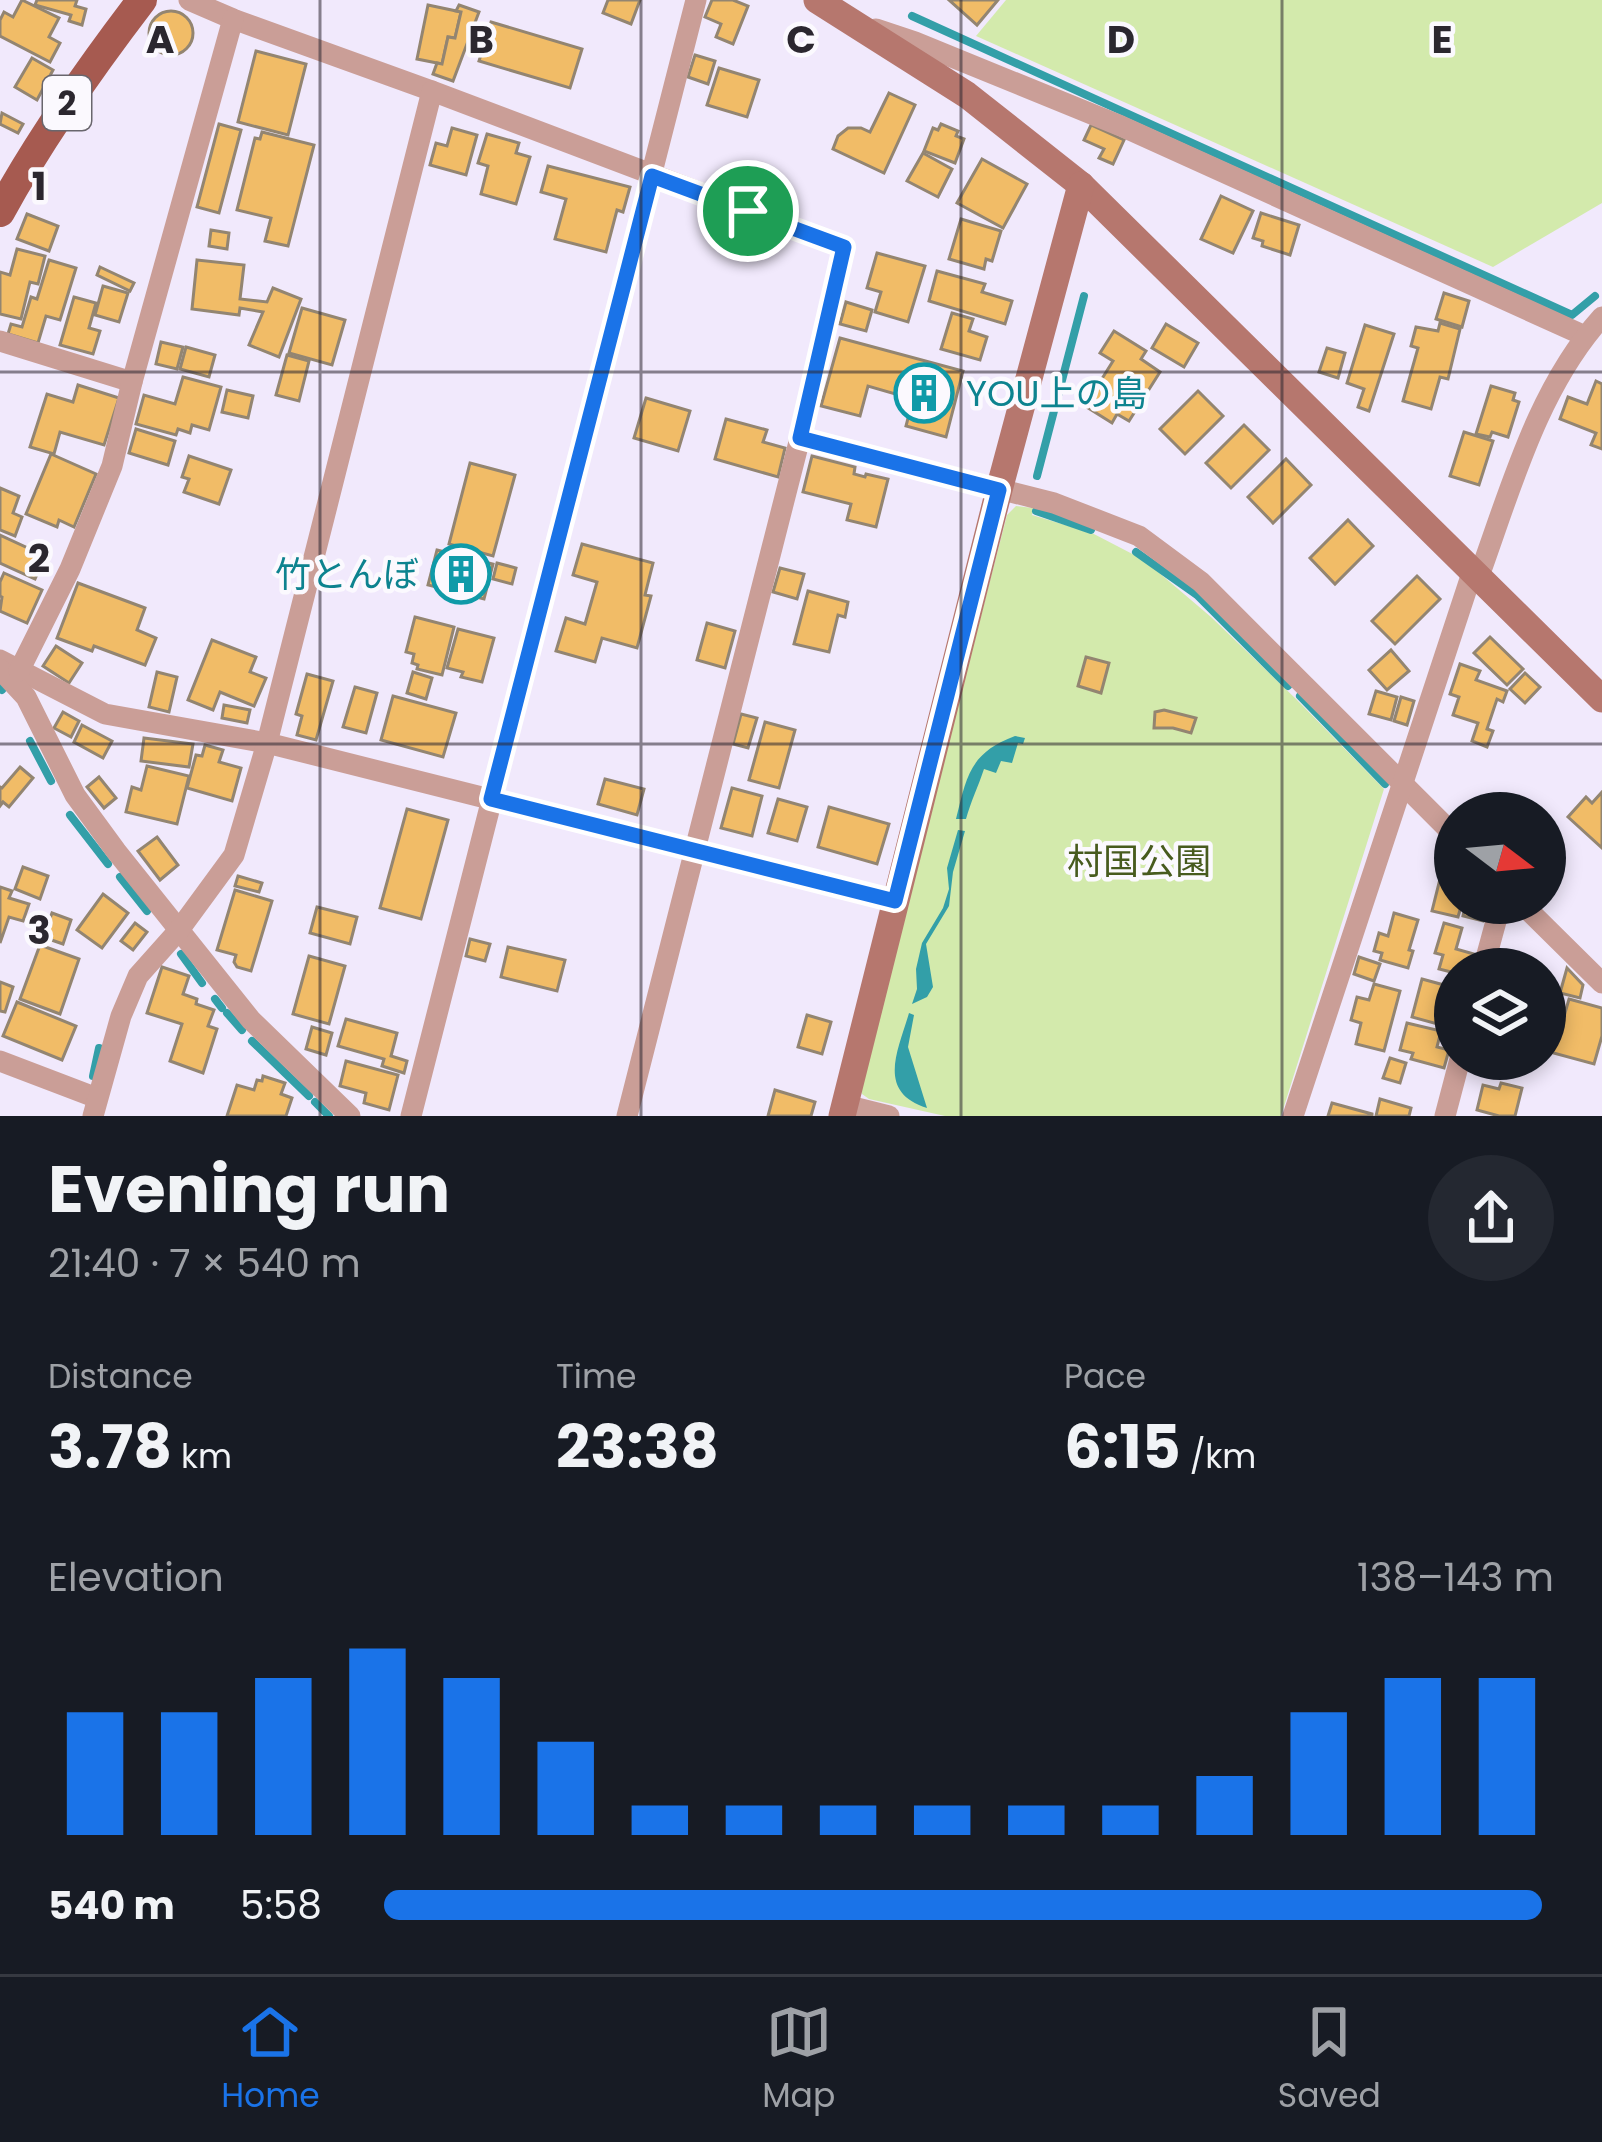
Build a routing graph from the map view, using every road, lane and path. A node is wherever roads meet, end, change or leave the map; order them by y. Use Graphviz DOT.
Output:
graph roads {
  1 [pos="142,0"];
  2 [pos="190,0"];
  3 [pos="696,0"];
  4 [pos="817,0"];
  5 [pos="233,19"];
  6 [pos="848,20"];
  7 [pos="432,91"];
  8 [pos="652,176"];
  9 [pos="1081,185"];
  10 [pos="0,212"];
  11 [pos="1602,317"];
  12 [pos="1585,336"];
  13 [pos="0,341"];
  14 [pos="131,382"];
  15 [pos="800,438"];
  16 [pos="999,490"];
  17 [pos="1476,573"];
  18 [pos="6,667"];
  19 [pos="1602,699"];
  20 [pos="267,743"];
  21 [pos="1402,782"];
  22 [pos="491,799"];
  23 [pos="1434,815"];
  24 [pos="694,850"];
  25 [pos="895,901"];
  26 [pos="1543,924"];
  27 [pos="179,930"];
  28 [pos="1602,982"];
  29 [pos="0,1061"];
  30 [pos="1454,1080"];
  31 [pos="95,1107"];
  32 [pos="844,1111"];
  33 [pos="350,1116"];
  34 [pos="411,1116"];
  35 [pos="627,1116"];
  36 [pos="889,1116"];
  37 [pos="1293,1116"];
  38 [pos="1445,1116"];
  1 -- 10 [label="main road, 2"];
  2 -- 5 [label="street"];
  3 -- 8 [label="street"];
  4 -- 6 [label="street"];
  5 -- 7 [label="street"];
  5 -- 14 [label="street"];
  6 -- 9 [label="street"];
  6 -- 12 [label="street"];
  7 -- 8 [label="street"];
  7 -- 20 [label="street"];
  8 -- 15 [label="street"];
  8 -- 22 [label="street"];
  9 -- 16 [label="street"];
  9 -- 17 [label="street"];
  11 -- 12 [label="street"];
  12 -- 17 [label="street"];
  13 -- 14 [label="street"];
  14 -- 18 [label="street"];
  15 -- 16 [label="street"];
  15 -- 24 [label="street"];
  16 -- 21 [label="street"];
  16 -- 25 [label="street"];
  17 -- 19 [label="street"];
  17 -- 21 [label="street"];
  18 -- 20 [label="street"];
  18 -- 27 [label="street"];
  20 -- 22 [label="street"];
  20 -- 27 [label="street"];
  21 -- 23 [label="street"];
  21 -- 37 [label="street"];
  22 -- 24 [label="street"];
  22 -- 34 [label="street"];
  24 -- 25 [label="street"];
  24 -- 35 [label="street"];
  25 -- 32 [label="street"];
  26 -- 28 [label="street"];
  27 -- 31 [label="street"];
  27 -- 33 [label="street"];
  29 -- 31 [label="street"];
  30 -- 38 [label="street"];
  32 -- 36 [label="street"];
}
